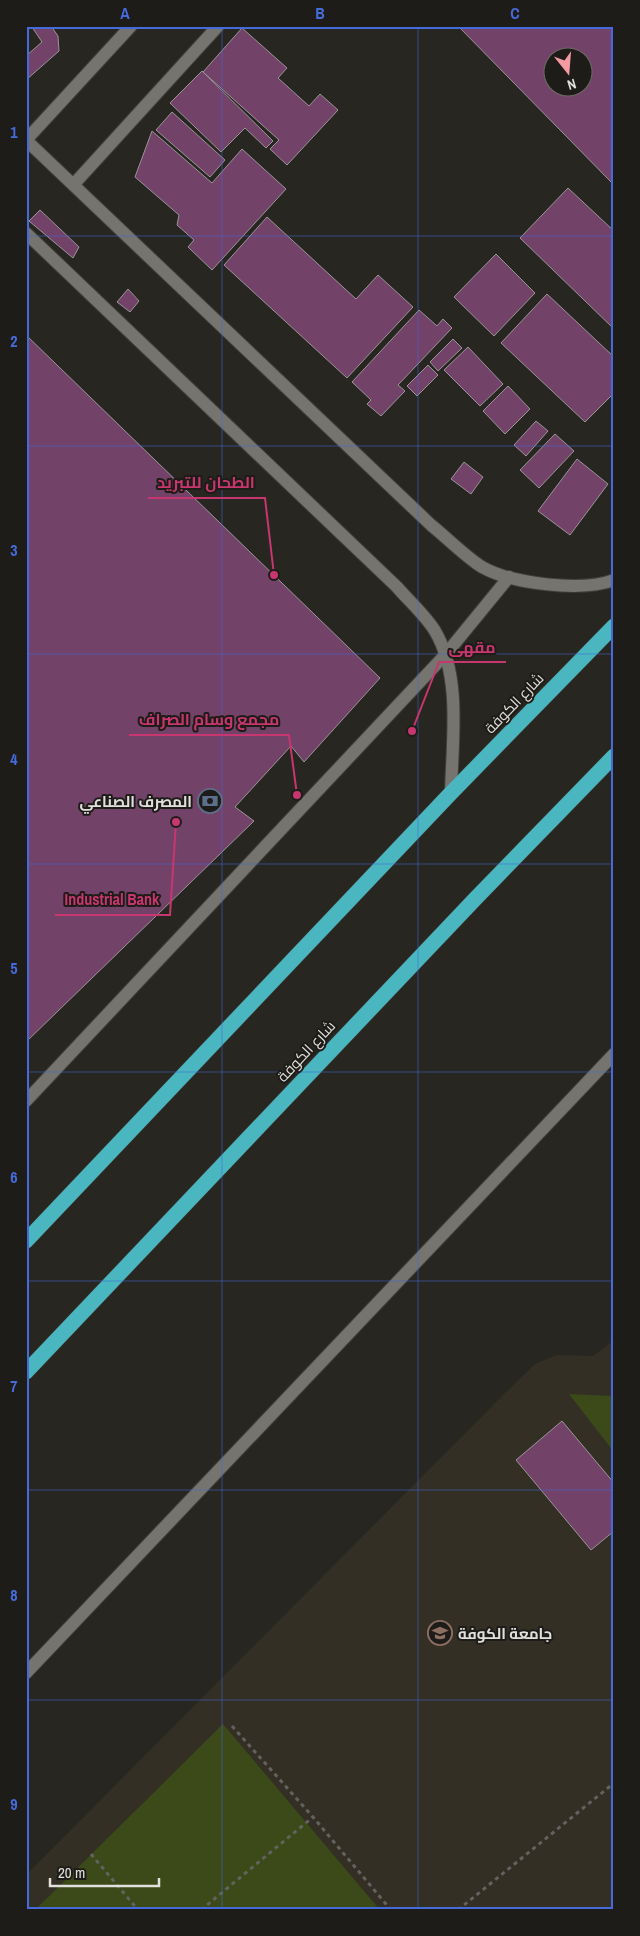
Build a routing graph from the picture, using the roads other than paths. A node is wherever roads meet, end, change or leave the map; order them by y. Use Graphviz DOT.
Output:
graph roads {
  1 [pos="131,26"];
  2 [pos="218,26"];
  3 [pos="26,140"];
  4 [pos="74,184"];
  5 [pos="26,233"];
  6 [pos="509,577"];
  7 [pos="614,580"];
  8 [pos="614,626"];
  9 [pos="446,654"];
  10 [pos="614,756"];
  11 [pos="451,794"];
  12 [pos="614,1054"];
  13 [pos="26,1101"];
  14 [pos="26,1241"];
  15 [pos="26,1372"];
  16 [pos="26,1672"];
  1 -- 3 [label="street"];
  2 -- 4 [label="street"];
  3 -- 4 [label="street"];
  4 -- 6 [label="street"];
  5 -- 9 [label="street"];
  6 -- 7 [label="street"];
  6 -- 9 [label="street"];
  8 -- 11 [label="highway, شارع الكوفة"];
  9 -- 11 [label="street"];
  9 -- 13 [label="street"];
  10 -- 15 [label="highway, شارع الكوفة"];
  11 -- 14 [label="highway, شارع الكوفة"];
  12 -- 16 [label="street"];
}
